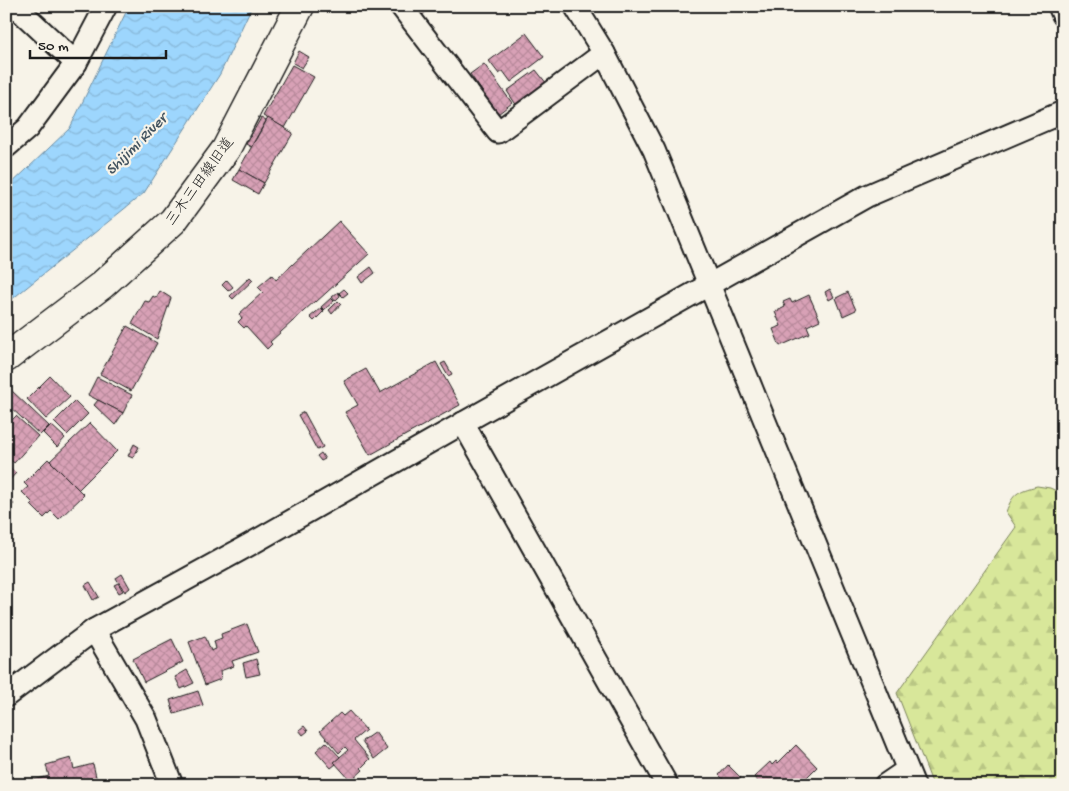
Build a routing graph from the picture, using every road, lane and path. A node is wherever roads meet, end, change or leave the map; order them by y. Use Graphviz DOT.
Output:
graph roads {
  1 [pos="16,6"];
  2 [pos="106,6"];
  3 [pos="300,6"];
  4 [pos="401,6"];
  5 [pos="576,6"];
  6 [pos="1059,6"];
  7 [pos="1063,15"];
  8 [pos="604,53"];
  9 [pos="76,63"];
  10 [pos="1063,112"];
  11 [pos="6,147"];
  12 [pos="710,285"];
  13 [pos="6,358"];
  14 [pos="464,423"];
  15 [pos="94,630"];
  16 [pos="6,696"];
  17 [pos="910,777"];
  18 [pos="172,785"];
  19 [pos="667,785"];
  20 [pos="886,785"];
  1 -- 9 [label="street"];
  2 -- 9 [label="street"];
  3 -- 13 [label="street, 三木三田線旧道"];
  4 -- 8 [label="street"];
  5 -- 8 [label="street"];
  6 -- 7 [label="street"];
  8 -- 12 [label="street"];
  9 -- 11 [label="street"];
  10 -- 12 [label="street"];
  12 -- 14 [label="street"];
  12 -- 17 [label="street"];
  14 -- 15 [label="street"];
  14 -- 19 [label="street"];
  15 -- 16 [label="street"];
  15 -- 18 [label="street"];
  17 -- 20 [label="street"];
}
